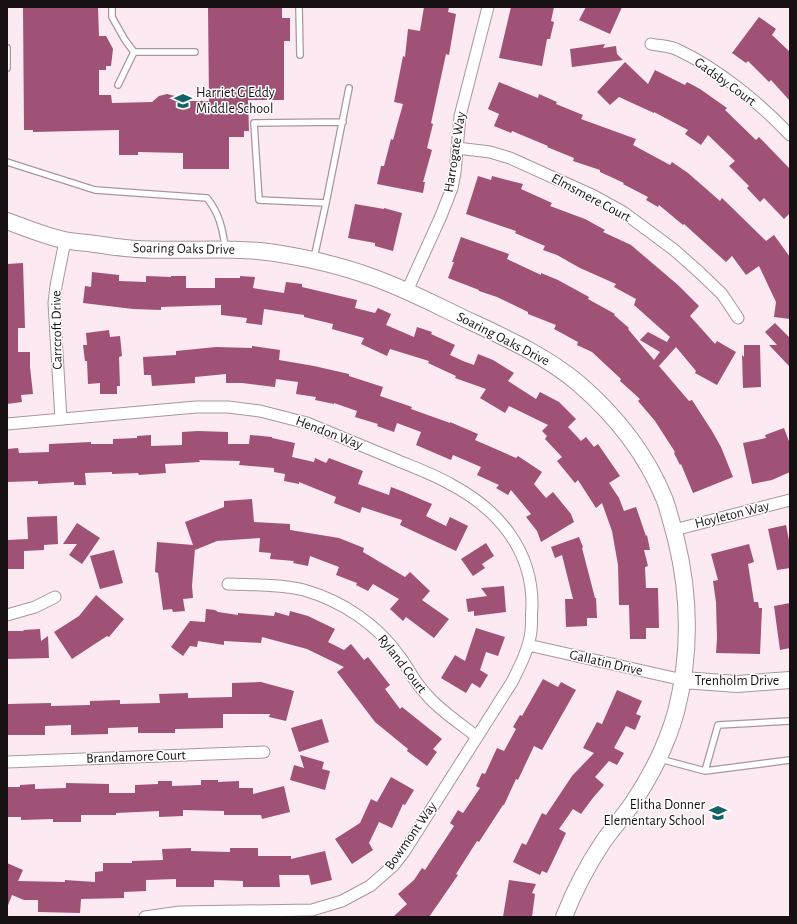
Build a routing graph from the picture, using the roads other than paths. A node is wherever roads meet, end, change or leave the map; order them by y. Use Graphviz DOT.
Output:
graph roads {
  1 [pos="112,7"];
  2 [pos="299,7"];
  3 [pos="488,7"];
  4 [pos="652,44"];
  5 [pos="7,48"];
  6 [pos="134,52"];
  7 [pos="195,52"];
  8 [pos="300,55"];
  9 [pos="7,68"];
  10 [pos="118,85"];
  11 [pos="349,88"];
  12 [pos="343,122"];
  13 [pos="790,136"];
  14 [pos="457,148"];
  15 [pos="7,162"];
  16 [pos="326,203"];
  17 [pos="7,222"];
  18 [pos="65,241"];
  19 [pos="225,249"];
  20 [pos="313,260"];
  21 [pos="407,291"];
  22 [pos="738,318"];
  23 [pos="60,419"];
  24 [pos="7,424"];
  25 [pos="790,500"];
  26 [pos="674,530"];
  27 [pos="228,584"];
  28 [pos="55,597"];
  29 [pos="7,615"];
  30 [pos="528,645"];
  31 [pos="683,680"];
  32 [pos="790,680"];
  33 [pos="790,720"];
  34 [pos="477,737"];
  35 [pos="264,752"];
  36 [pos="658,759"];
  37 [pos="790,760"];
  38 [pos="7,762"];
  39 [pos="706,771"];
  40 [pos="145,917"];
  41 [pos="564,917"];
  1 -- 6 [label="lane"];
  2 -- 8 [label="lane"];
  3 -- 14 [label="street, Harrogate Way"];
  4 -- 13 [label="street, Gadsby Court"];
  5 -- 9 [label="lane"];
  6 -- 7 [label="lane"];
  6 -- 10 [label="lane"];
  11 -- 12 [label="lane"];
  12 -- 16 [label="lane"];
  12 -- 16 [label="lane"];
  14 -- 21 [label="street, Harrogate Way"];
  14 -- 22 [label="street, Elmsmere Court"];
  15 -- 19 [label="lane"];
  16 -- 20 [label="lane"];
  17 -- 18 [label="street, Soaring Oaks Drive"];
  18 -- 19 [label="street, Soaring Oaks Drive"];
  18 -- 23 [label="street, Carrcroft Drive"];
  19 -- 20 [label="street, Soaring Oaks Drive"];
  20 -- 21 [label="street, Soaring Oaks Drive"];
  21 -- 26 [label="street, Soaring Oaks Drive"];
  23 -- 24 [label="street, Hendon Way"];
  23 -- 30 [label="street, Hendon Way"];
  25 -- 26 [label="street, Hoyleton Way"];
  26 -- 31 [label="street, Soaring Oaks Drive"];
  27 -- 34 [label="street, Ryland Court"];
  28 -- 29 [label="street"];
  30 -- 31 [label="street, Gallatin Drive"];
  30 -- 34 [label="street, Bowmont Way"];
  31 -- 32 [label="street, Trenholm Drive"];
  31 -- 36 [label="street, Soaring Oaks Drive"];
  33 -- 39 [label="lane"];
  34 -- 40 [label="street, Bowmont Way"];
  35 -- 38 [label="street, Brandamore Court"];
  36 -- 39 [label="lane"];
  36 -- 41 [label="street, Soaring Oaks Drive"];
  37 -- 39 [label="lane"];
}
